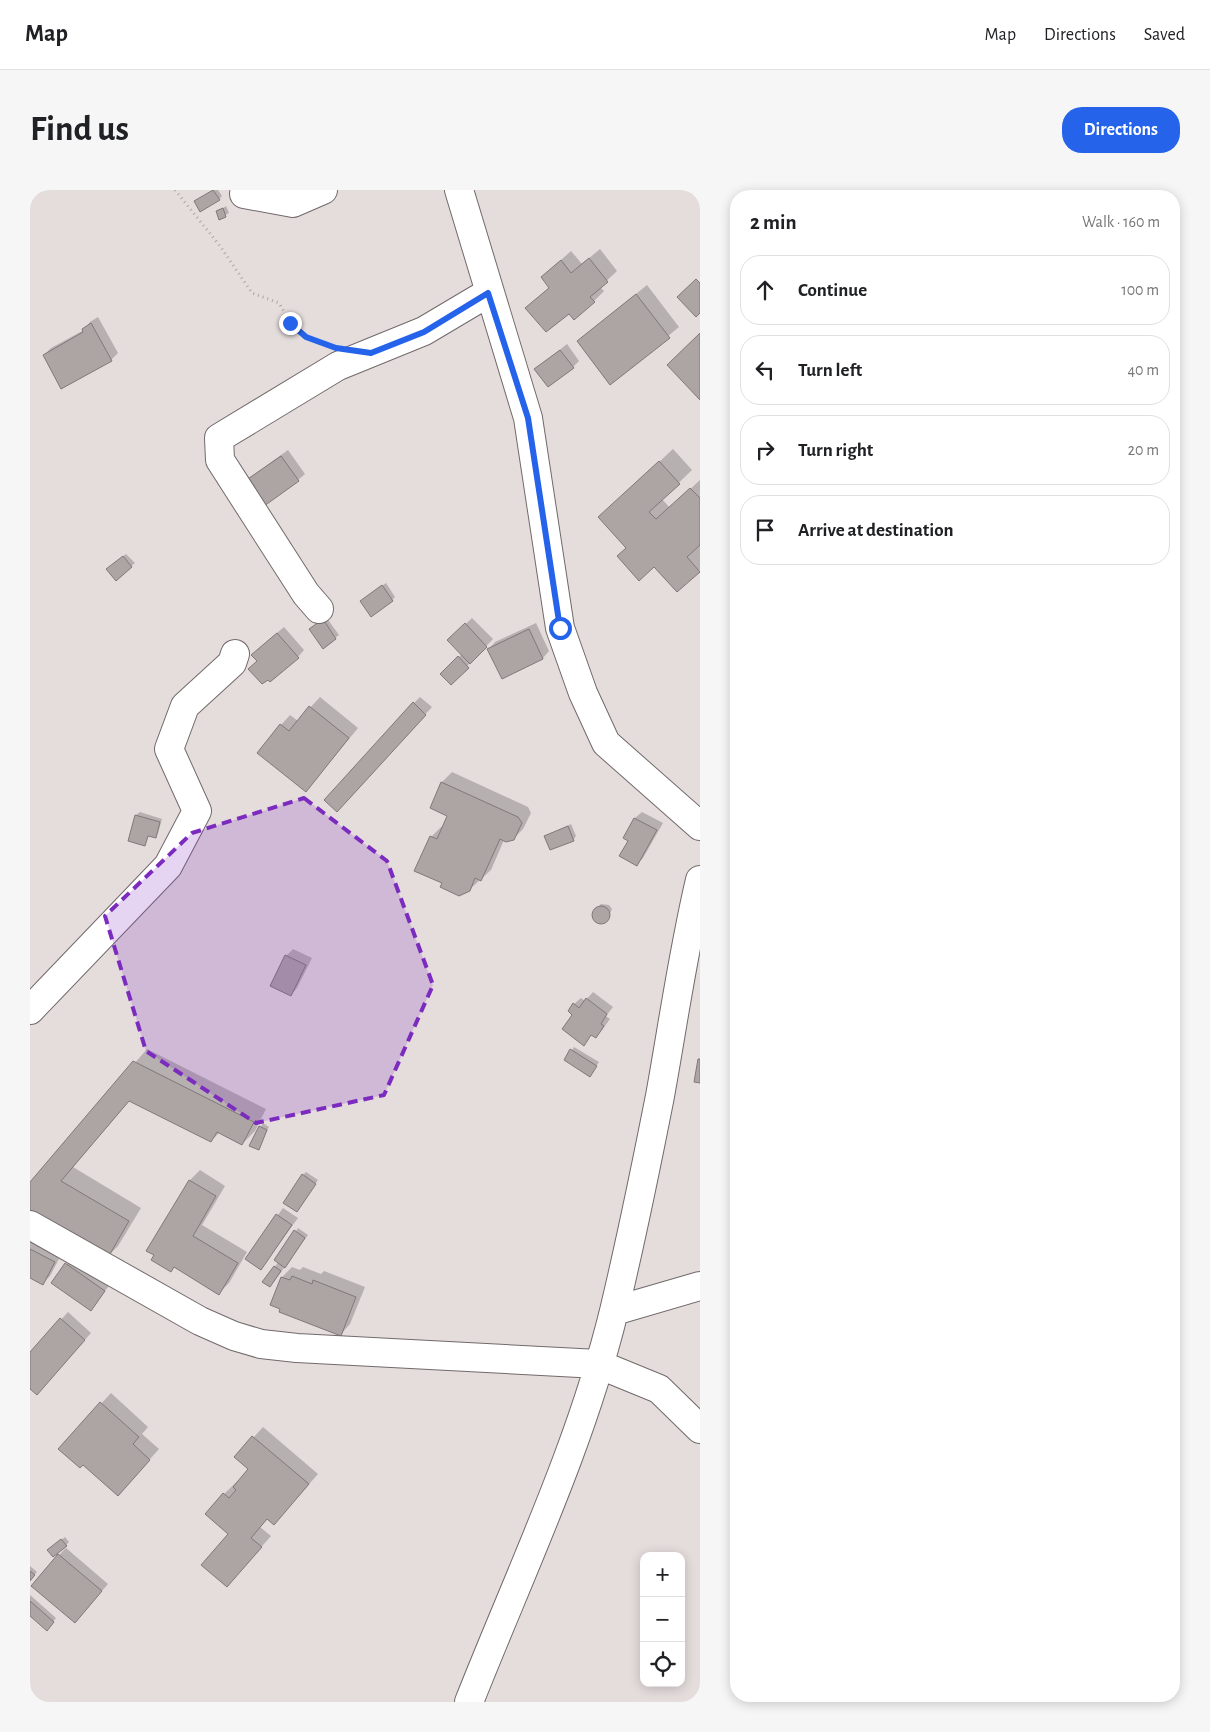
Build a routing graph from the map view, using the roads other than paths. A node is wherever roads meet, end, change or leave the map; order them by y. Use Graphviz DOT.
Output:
graph roads {
  1 [pos="323,190"];
  2 [pos="459,190"];
  3 [pos="244,194"];
  4 [pos="488,293"];
  5 [pos="319,609"];
  6 [pos="236,654"];
  7 [pos="700,826"];
  8 [pos="700,880"];
  9 [pos="30,1010"];
  10 [pos="30,1225"];
  11 [pos="700,1286"];
  12 [pos="614,1311"];
  13 [pos="598,1364"];
  14 [pos="700,1429"];
  15 [pos="469,1702"];
  1 -- 3 [label="street"];
  2 -- 4 [label="street"];
  4 -- 5 [label="street"];
  4 -- 7 [label="street"];
  6 -- 9 [label="street"];
  8 -- 12 [label="street"];
  10 -- 13 [label="street"];
  11 -- 12 [label="street"];
  12 -- 13 [label="street"];
  13 -- 14 [label="street"];
  13 -- 15 [label="street"];
}
